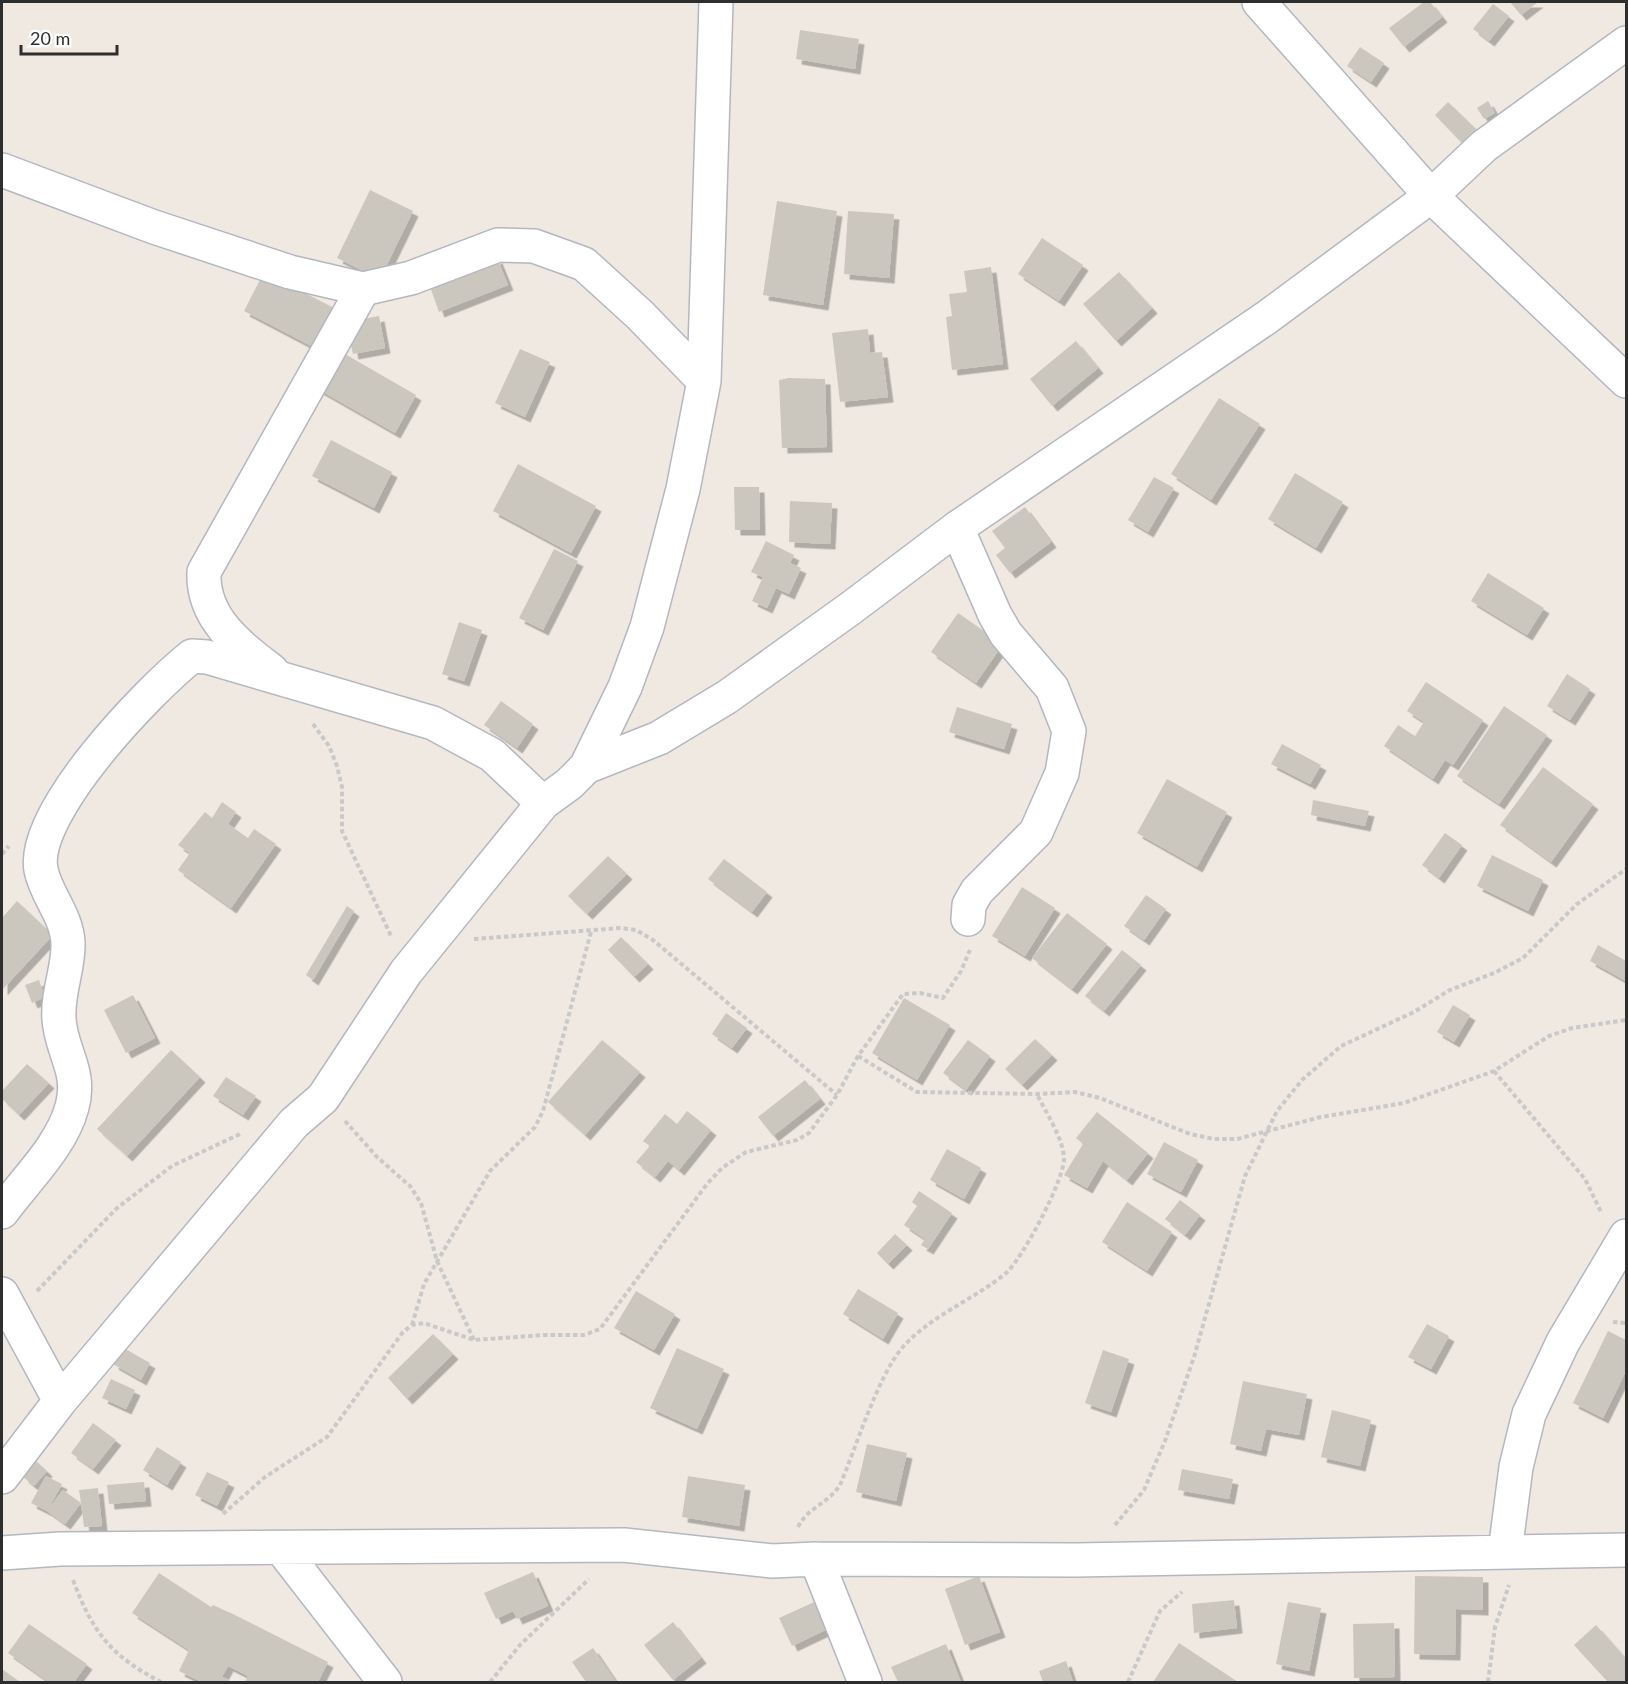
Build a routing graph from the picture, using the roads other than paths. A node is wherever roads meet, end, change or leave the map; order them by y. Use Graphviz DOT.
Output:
graph roads {
  1 [pos="716,2"];
  2 [pos="1259,2"];
  3 [pos="1626,43"];
  4 [pos="2,170"];
  5 [pos="1431,196"];
  6 [pos="363,289"];
  7 [pos="704,381"];
  8 [pos="1626,381"];
  9 [pos="957,528"];
  10 [pos="284,679"];
  11 [pos="586,767"];
  12 [pos="543,803"];
  13 [pos="968,920"];
  14 [pos="2,1212"];
  15 [pos="1621,1244"];
  16 [pos="6,1303"];
  17 [pos="60,1401"];
  18 [pos="2,1477"];
  19 [pos="280,1548"];
  20 [pos="1626,1550"];
  21 [pos="1505,1552"];
  22 [pos="2,1553"];
  23 [pos="816,1558"];
  24 [pos="385,1683"];
  25 [pos="865,1683"];
  1 -- 7 [label="street"];
  2 -- 5 [label="street"];
  3 -- 5 [label="street"];
  4 -- 6 [label="street"];
  5 -- 8 [label="street"];
  5 -- 9 [label="street"];
  6 -- 7 [label="street"];
  6 -- 10 [label="street"];
  7 -- 11 [label="street"];
  9 -- 11 [label="street"];
  9 -- 13 [label="street"];
  10 -- 12 [label="street"];
  10 -- 14 [label="street"];
  11 -- 12 [label="street"];
  12 -- 17 [label="street"];
  15 -- 21 [label="street"];
  16 -- 17 [label="street"];
  17 -- 18 [label="street"];
  19 -- 22 [label="street"];
  19 -- 23 [label="street"];
  19 -- 24 [label="street"];
  20 -- 21 [label="street"];
  21 -- 23 [label="street"];
  23 -- 25 [label="street"];
}
